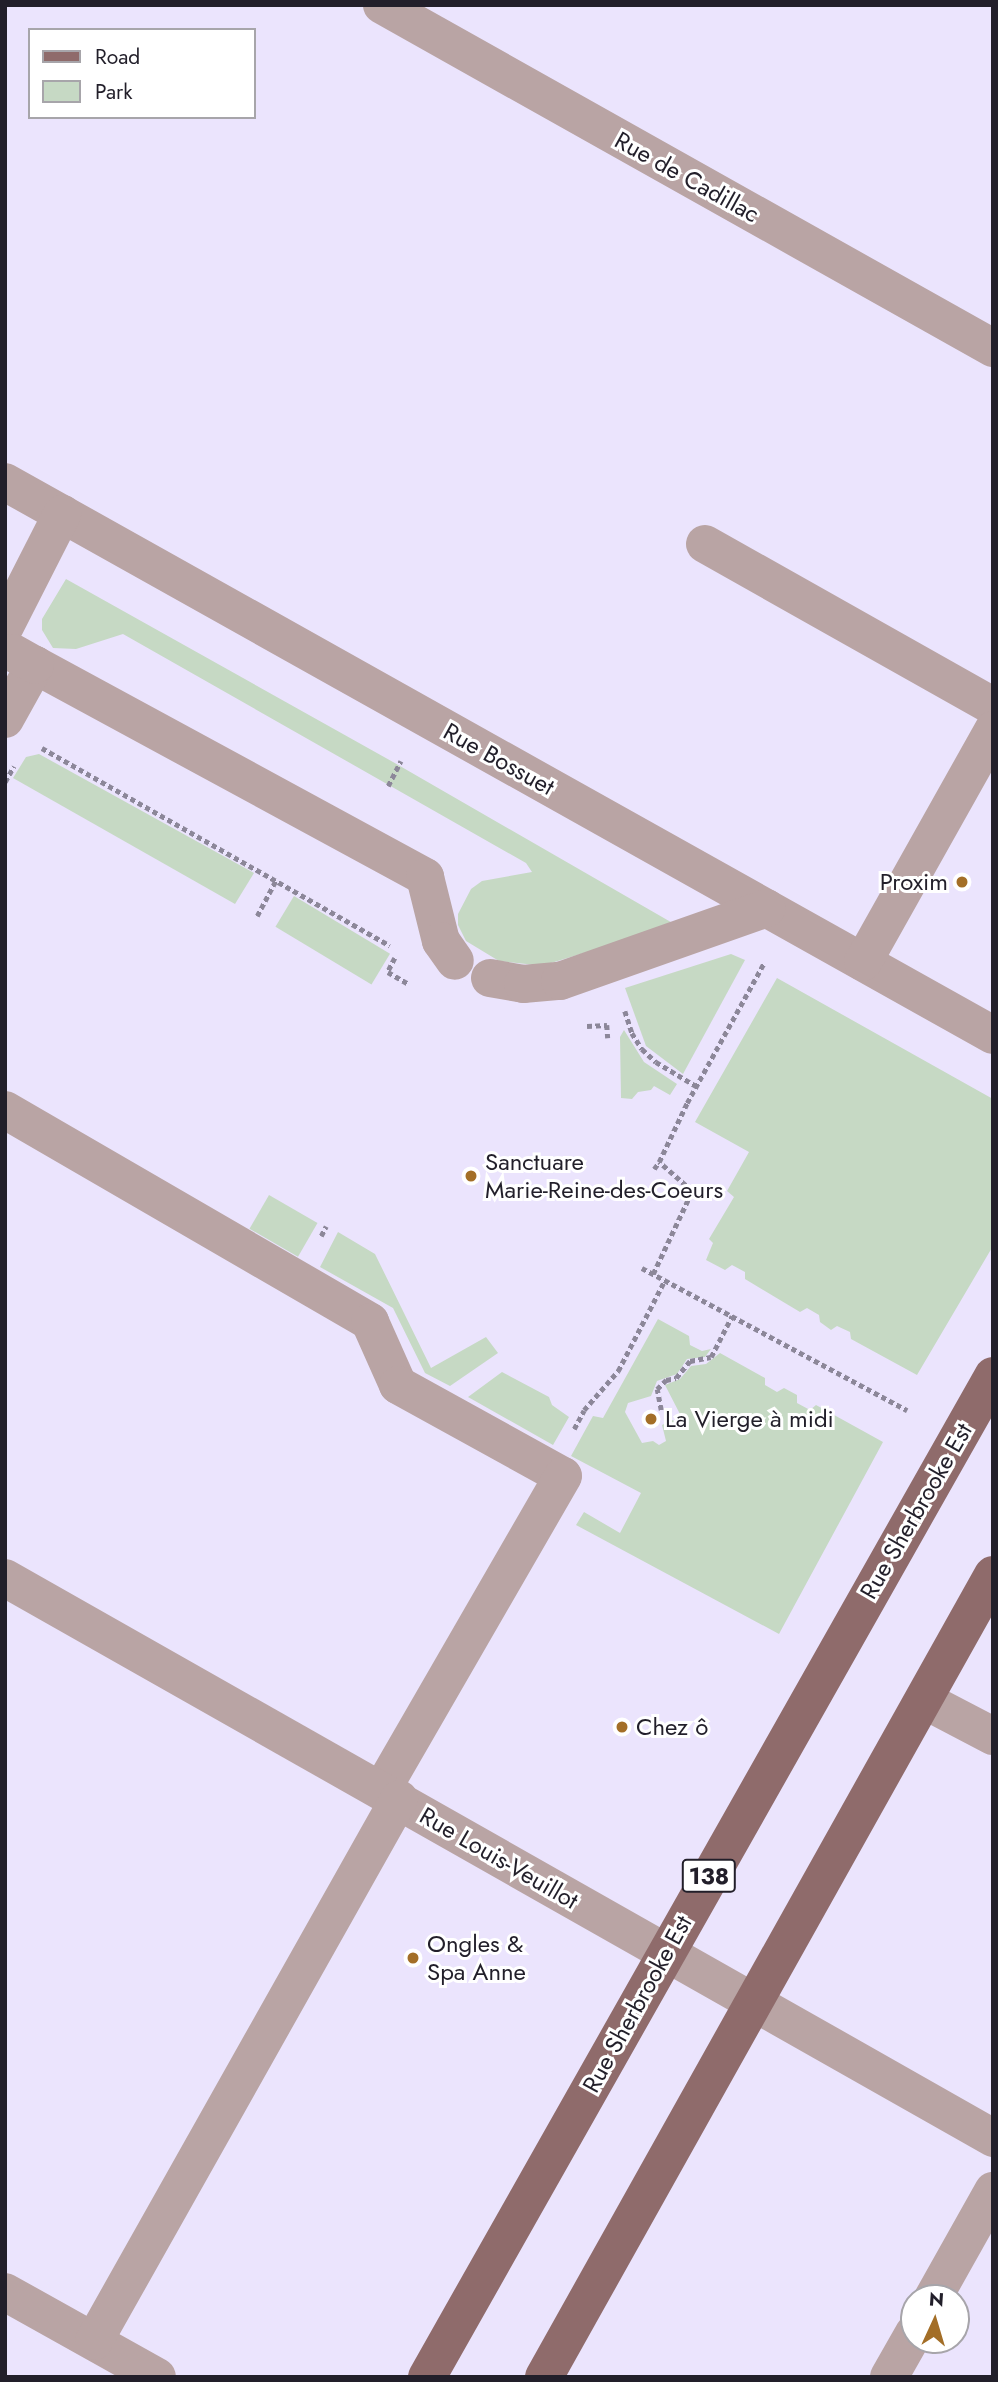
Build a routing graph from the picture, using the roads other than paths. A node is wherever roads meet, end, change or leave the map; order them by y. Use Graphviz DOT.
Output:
graph roads {
  1 [pos="382,5"];
  2 [pos="993,348"];
  3 [pos="5,482"];
  4 [pos="62,514"];
  5 [pos="705,544"];
  6 [pos="5,626"];
  7 [pos="20,657"];
  8 [pos="993,705"];
  9 [pos="5,719"];
  10 [pos="993,730"];
  11 [pos="767,908"];
  12 [pos="455,961"];
  13 [pos="863,962"];
  14 [pos="490,978"];
  15 [pos="993,1035"];
  16 [pos="5,1110"];
  17 [pos="993,1376"];
  18 [pos="993,1575"];
  19 [pos="5,1578"];
  20 [pos="924,1700"];
  21 [pos="993,1736"];
  22 [pos="390,1794"];
  23 [pos="665,1953"];
  24 [pos="755,2004"];
  25 [pos="993,2138"];
  26 [pos="993,2191"];
  27 [pos="941,2284"];
  28 [pos="5,2292"];
  29 [pos="94,2341"];
  30 [pos="902,2354"];
  31 [pos="157,2377"];
  32 [pos="427,2377"];
  33 [pos="544,2377"];
  34 [pos="889,2377"];
  1 -- 2 [label="street, Rue de Cadillac"];
  3 -- 4 [label="street, Rue Bossuet"];
  4 -- 6 [label="street"];
  4 -- 11 [label="street, Rue Bossuet"];
  5 -- 8 [label="street"];
  7 -- 9 [label="street"];
  7 -- 12 [label="street"];
  10 -- 13 [label="street"];
  11 -- 13 [label="street, Rue Bossuet"];
  11 -- 14 [label="street"];
  13 -- 15 [label="street, Rue Bossuet"];
  16 -- 22 [label="street"];
  17 -- 23 [label="main road, Rue Sherbrooke Est / 138"];
  18 -- 20 [label="main road"];
  19 -- 22 [label="street, Rue Louis-Veuillot"];
  20 -- 21 [label="street"];
  20 -- 24 [label="main road"];
  22 -- 23 [label="street, Rue Louis-Veuillot"];
  22 -- 29 [label="street"];
  23 -- 24 [label="street, Rue Louis-Veuillot"];
  23 -- 32 [label="main road, Rue Sherbrooke Est / 138"];
  24 -- 25 [label="street, Rue Louis-Veuillot"];
  24 -- 33 [label="main road"];
  26 -- 27 [label="street"];
  28 -- 29 [label="street"];
  29 -- 31 [label="street"];
  30 -- 34 [label="street"];
}
